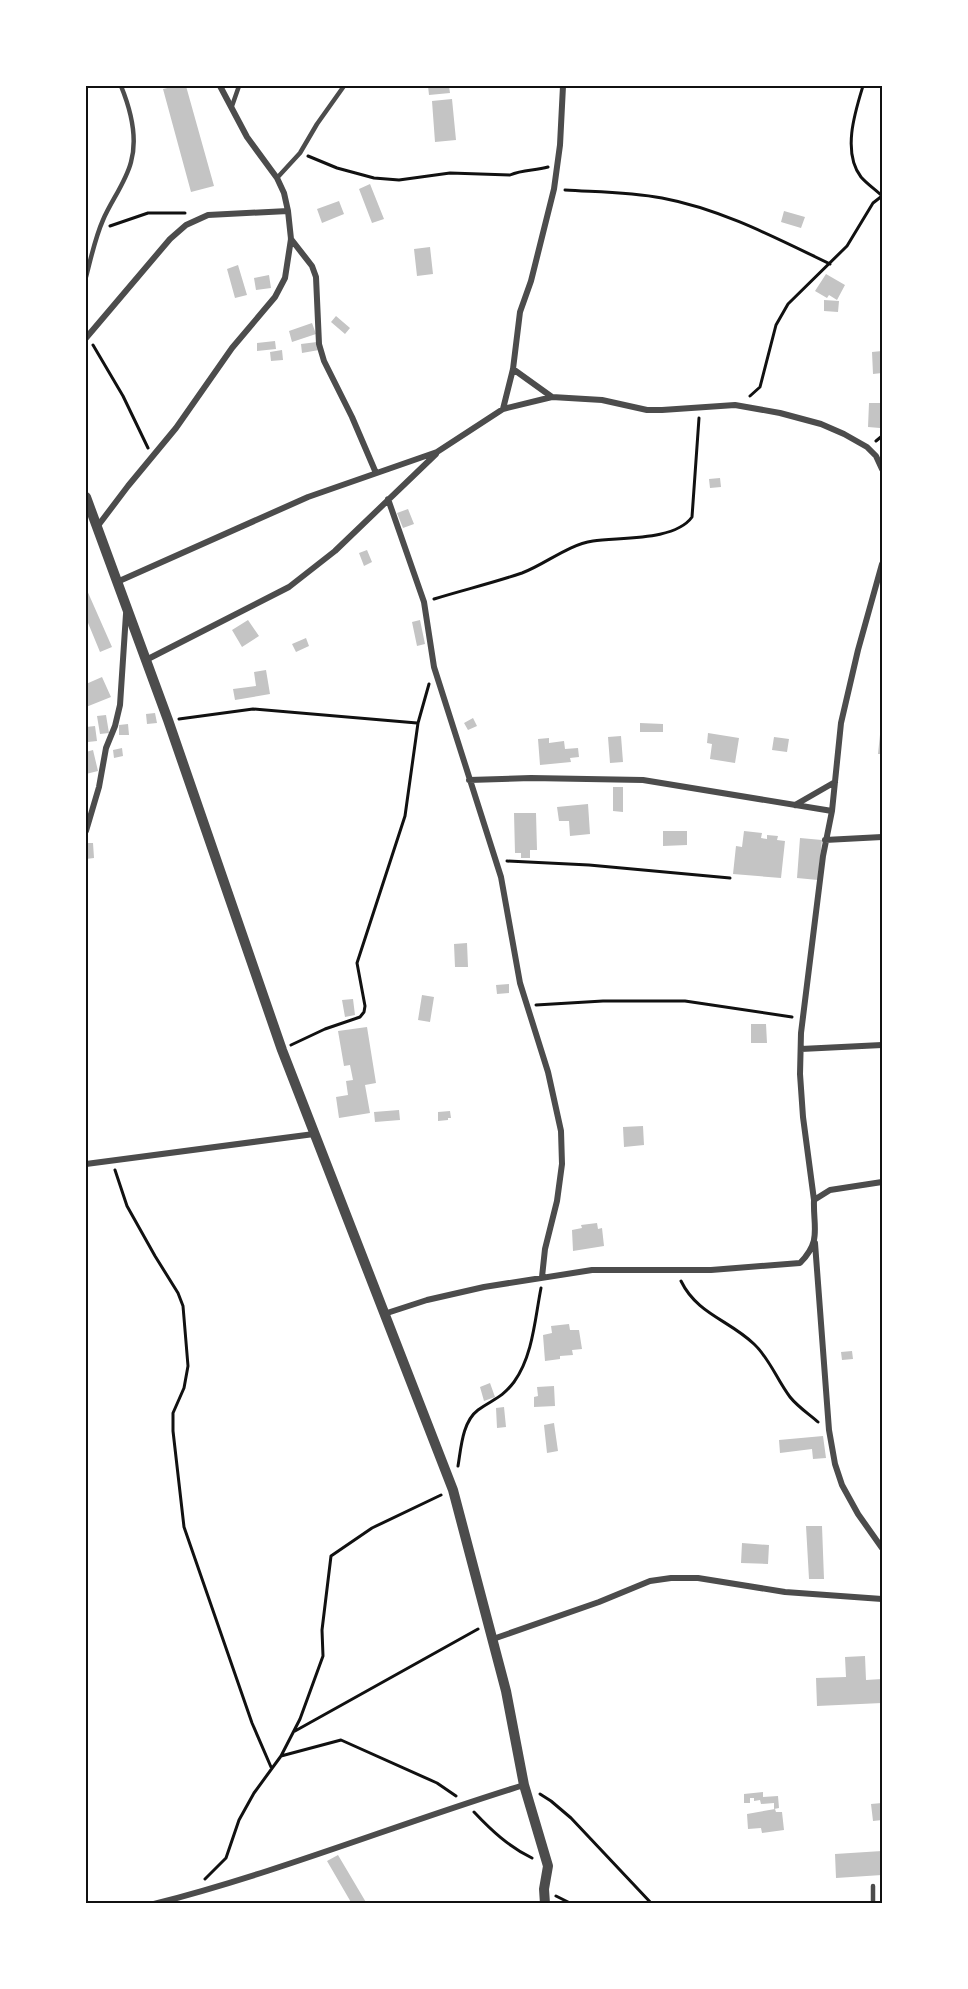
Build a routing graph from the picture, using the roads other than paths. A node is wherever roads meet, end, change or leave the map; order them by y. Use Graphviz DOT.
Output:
graph roads {
  1 [pos="121,86"];
  2 [pos="220,86"];
  3 [pos="238,86"];
  4 [pos="344,86"];
  5 [pos="563,86"];
  6 [pos="232,106"];
  7 [pos="278,178"];
  8 [pos="288,211"];
  9 [pos="291,239"];
  10 [pos="86,277"];
  11 [pos="86,337"];
  12 [pos="513,369"];
  13 [pos="552,397"];
  14 [pos="502,409"];
  15 [pos="437,452"];
  16 [pos="882,469"];
  17 [pos="376,473"];
  18 [pos="86,497"];
  19 [pos="388,499"];
  20 [pos="97,528"];
  21 [pos="882,564"];
  22 [pos="117,582"];
  23 [pos="127,610"];
  24 [pos="146,660"];
  25 [pos="469,780"];
  26 [pos="835,782"];
  27 [pos="795,805"];
  28 [pos="832,811"];
  29 [pos="86,831"];
  30 [pos="882,837"];
  31 [pos="825,840"];
  32 [pos="882,1045"];
  33 [pos="801,1049"];
  34 [pos="314,1134"];
  35 [pos="86,1164"];
  36 [pos="882,1182"];
  37 [pos="814,1200"];
  38 [pos="815,1243"];
  39 [pos="542,1277"];
  40 [pos="383,1314"];
  41 [pos="882,1548"];
  42 [pos="882,1599"];
  43 [pos="493,1639"];
  44 [pos="524,1785"];
  45 [pos="873,1886"];
  46 [pos="154,1904"];
  47 [pos="545,1904"];
  48 [pos="873,1904"];
  1 -- 10 [label="lane"];
  2 -- 6 [label="street"];
  3 -- 6 [label="lane"];
  4 -- 7 [label="lane"];
  5 -- 12 [label="street"];
  6 -- 7 [label="street"];
  7 -- 8 [label="street"];
  8 -- 9 [label="street"];
  8 -- 11 [label="street"];
  9 -- 17 [label="street"];
  9 -- 20 [label="street"];
  12 -- 13 [label="street"];
  12 -- 14 [label="street"];
  13 -- 14 [label="street"];
  13 -- 16 [label="street"];
  14 -- 15 [label="street"];
  15 -- 17 [label="street"];
  15 -- 19 [label="street"];
  17 -- 22 [label="street"];
  18 -- 20 [label="street"];
  19 -- 24 [label="street"];
  19 -- 25 [label="street"];
  20 -- 22 [label="street"];
  21 -- 26 [label="street"];
  22 -- 23 [label="street"];
  23 -- 24 [label="street"];
  23 -- 29 [label="street"];
  24 -- 34 [label="street"];
  25 -- 27 [label="street"];
  25 -- 39 [label="street"];
  26 -- 27 [label="street"];
  26 -- 28 [label="street"];
  27 -- 28 [label="street"];
  28 -- 31 [label="street"];
  30 -- 31 [label="street"];
  31 -- 33 [label="street"];
  32 -- 33 [label="street"];
  33 -- 37 [label="street"];
  34 -- 35 [label="street"];
  34 -- 40 [label="street"];
  36 -- 37 [label="street"];
  37 -- 38 [label="street"];
  38 -- 39 [label="street"];
  38 -- 41 [label="street"];
  39 -- 40 [label="street"];
  40 -- 43 [label="street"];
  42 -- 43 [label="street"];
  43 -- 44 [label="street"];
  44 -- 46 [label="street"];
  44 -- 47 [label="street"];
  45 -- 48 [label="lane"];
}
